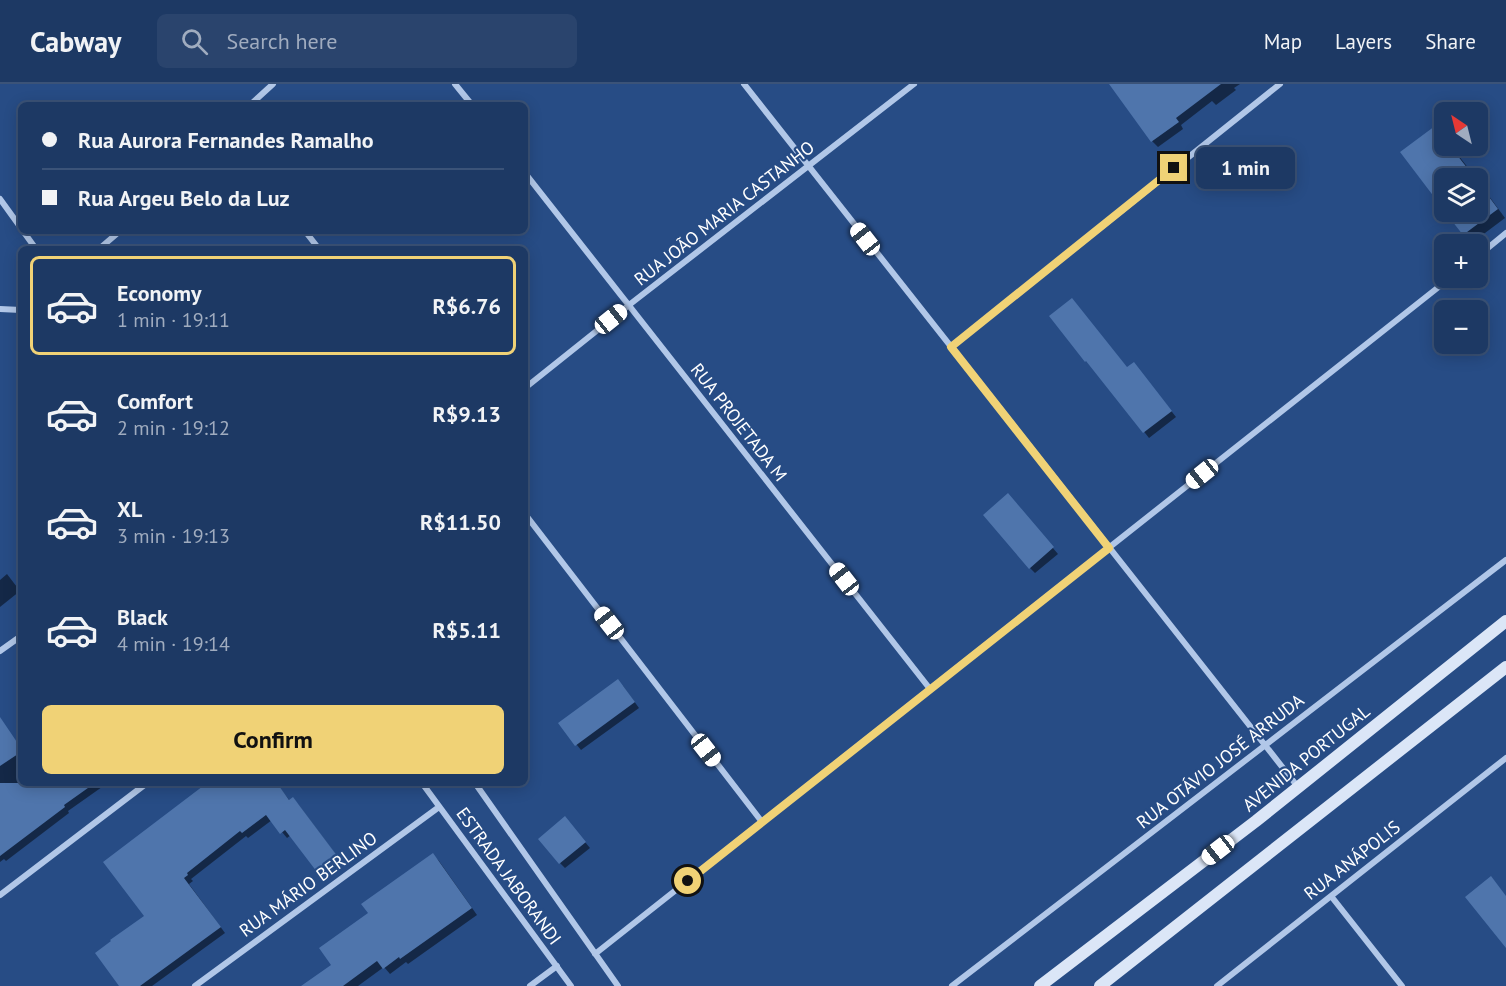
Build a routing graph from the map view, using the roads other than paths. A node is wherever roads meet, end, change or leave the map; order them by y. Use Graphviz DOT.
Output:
graph roads {
  1 [pos="273,84"];
  2 [pos="455,84"];
  3 [pos="744,84"];
  4 [pos="914,84"];
  5 [pos="1280,84"];
  6 [pos="253,102"];
  7 [pos="470,102"];
  8 [pos="809,167"];
  9 [pos="528,177"];
  10 [pos="0,198"];
  11 [pos="18,223"];
  12 [pos="1506,233"];
  13 [pos="116,234"];
  14 [pos="307,234"];
  15 [pos="102,246"];
  16 [pos="317,246"];
  17 [pos="1488,248"];
  18 [pos="1437,288"];
  19 [pos="628,305"];
  20 [pos="0,309"];
  21 [pos="18,310"];
  22 [pos="951,347"];
  23 [pos="528,386"];
  24 [pos="528,518"];
  25 [pos="1109,548"];
  26 [pos="1506,560"];
  27 [pos="1506,621"];
  28 [pos="18,638"];
  29 [pos="0,651"];
  30 [pos="1506,667"];
  31 [pos="930,689"];
  32 [pos="1265,746"];
  33 [pos="1506,758"];
  34 [pos="143,786"];
  35 [pos="424,786"];
  36 [pos="477,786"];
  37 [pos="1298,787"];
  38 [pos="439,807"];
  39 [pos="762,822"];
  40 [pos="0,895"];
  41 [pos="1331,896"];
  42 [pos="595,954"];
  43 [pos="556,966"];
  44 [pos="195,986"];
  45 [pos="530,986"];
  46 [pos="571,986"];
  47 [pos="618,986"];
  48 [pos="952,986"];
  49 [pos="1040,986"];
  50 [pos="1100,986"];
  51 [pos="1217,986"];
  52 [pos="1402,986"];
  1 -- 6 [label="street"];
  2 -- 7 [label="street"];
  3 -- 8 [label="street"];
  4 -- 8 [label="street, RUA JOÃO MARIA CASTANHO"];
  5 -- 22 [label="street"];
  8 -- 19 [label="street, RUA JOÃO MARIA CASTANHO"];
  8 -- 22 [label="street"];
  9 -- 19 [label="street, RUA PROJETADA M"];
  10 -- 11 [label="street"];
  12 -- 17 [label="street"];
  13 -- 15 [label="street"];
  14 -- 16 [label="street"];
  18 -- 25 [label="street"];
  19 -- 23 [label="street, RUA JOÃO MARIA CASTANHO"];
  19 -- 31 [label="street, RUA PROJETADA M"];
  20 -- 21 [label="street"];
  22 -- 25 [label="street"];
  24 -- 39 [label="street"];
  25 -- 31 [label="street"];
  25 -- 32 [label="street"];
  26 -- 32 [label="street, RUA OTÁVIO JOSÉ ARRUDA"];
  27 -- 37 [label="main road, AVENIDA PORTUGAL"];
  28 -- 29 [label="street"];
  30 -- 50 [label="main road"];
  31 -- 39 [label="street"];
  32 -- 37 [label="street"];
  32 -- 48 [label="street, RUA OTÁVIO JOSÉ ARRUDA"];
  33 -- 41 [label="street, RUA ANÁPOLIS"];
  34 -- 40 [label="street"];
  35 -- 38 [label="street, ESTRADA JABORANDI"];
  36 -- 42 [label="street"];
  37 -- 49 [label="main road, AVENIDA PORTUGAL"];
  38 -- 43 [label="street, ESTRADA JABORANDI"];
  38 -- 44 [label="street, RUA MÁRIO BERLINO"];
  39 -- 42 [label="street"];
  41 -- 51 [label="street, RUA ANÁPOLIS"];
  41 -- 52 [label="street"];
  42 -- 47 [label="street"];
  43 -- 45 [label="street"];
  43 -- 46 [label="street, ESTRADA JABORANDI"];
}
